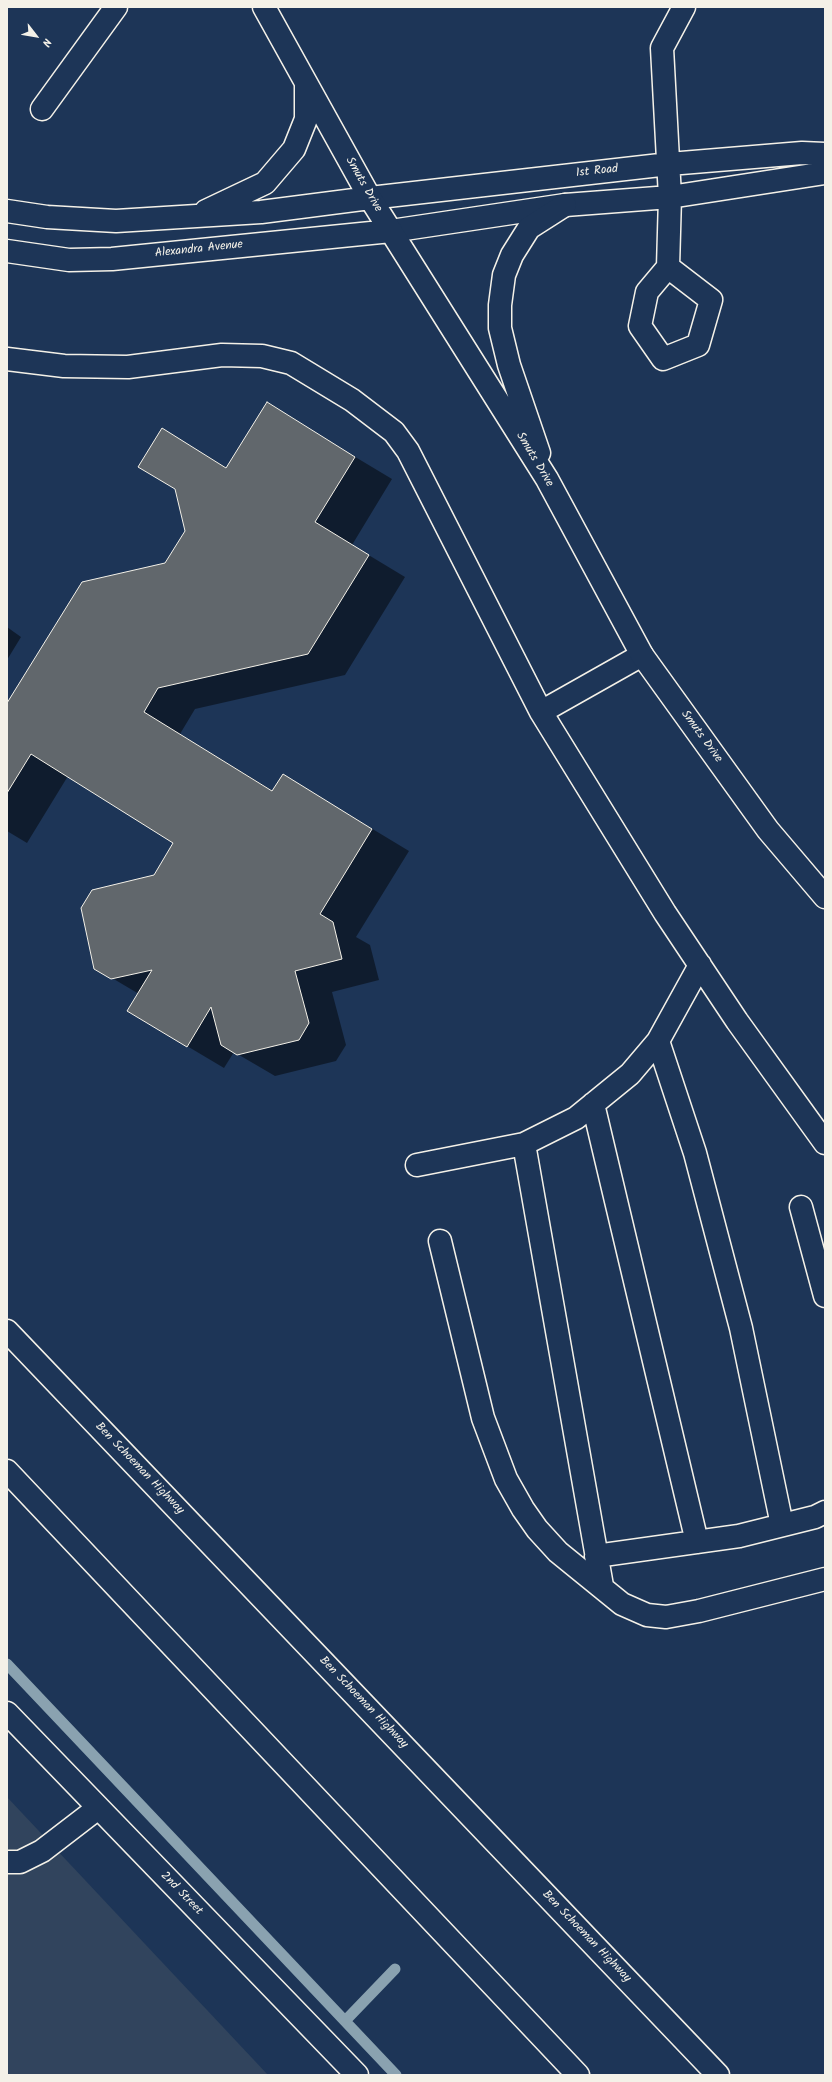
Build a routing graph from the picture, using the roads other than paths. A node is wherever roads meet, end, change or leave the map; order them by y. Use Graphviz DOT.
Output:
graph roads {
  1 [pos="116,7"];
  2 [pos="264,7"];
  3 [pos="684,7"];
  4 [pos="306,83"];
  5 [pos="42,109"];
  6 [pos="825,154"];
  7 [pos="669,164"];
  8 [pos="825,173"];
  9 [pos="670,197"];
  10 [pos="370,198"];
  11 [pos="565,205"];
  12 [pos="7,211"];
  13 [pos="196,216"];
  14 [pos="391,231"];
  15 [pos="7,251"];
  16 [pos="668,267"];
  17 [pos="7,359"];
  18 [pos="547,479"];
  19 [pos="642,656"];
  20 [pos="541,712"];
  21 [pos="825,897"];
  22 [pos="700,965"];
  23 [pos="658,1041"];
  24 [pos="593,1104"];
  25 [pos="825,1143"];
  26 [pos="524,1144"];
  27 [pos="417,1164"];
  28 [pos="801,1207"];
  29 [pos="440,1241"];
  30 [pos="825,1296"];
  31 [pos="7,1332"];
  32 [pos="7,1471"];
  33 [pos="825,1512"];
  34 [pos="782,1525"];
  35 [pos="696,1542"];
  36 [pos="596,1556"];
  37 [pos="825,1579"];
  38 [pos="602,1586"];
  39 [pos="7,1713"];
  40 [pos="98,1808"];
  41 [pos="7,1862"];
  42 [pos="357,2075"];
  43 [pos="578,2075"];
  44 [pos="718,2075"];
  1 -- 5 [label="main road"];
  2 -- 4 [label="main road, Smuts Drive"];
  3 -- 7 [label="main road"];
  4 -- 10 [label="main road, Smuts Drive"];
  4 -- 13 [label="main road"];
  6 -- 7 [label="main road, 1st Road"];
  7 -- 9 [label="main road"];
  7 -- 10 [label="main road, 1st Road"];
  8 -- 9 [label="main road"];
  9 -- 11 [label="main road"];
  9 -- 16 [label="main road"];
  10 -- 13 [label="main road"];
  10 -- 14 [label="main road, Smuts Drive"];
  11 -- 14 [label="main road"];
  11 -- 18 [label="main road"];
  12 -- 13 [label="main road"];
  14 -- 15 [label="main road, Alexandra Avenue"];
  14 -- 18 [label="main road, Smuts Drive"];
  17 -- 20 [label="main road"];
  18 -- 19 [label="main road, Smuts Drive"];
  19 -- 20 [label="main road"];
  19 -- 21 [label="main road, Smuts Drive"];
  20 -- 22 [label="main road"];
  22 -- 23 [label="main road"];
  22 -- 25 [label="main road"];
  23 -- 24 [label="main road"];
  23 -- 34 [label="main road"];
  24 -- 26 [label="main road"];
  24 -- 35 [label="main road"];
  26 -- 27 [label="main road"];
  26 -- 36 [label="main road"];
  28 -- 30 [label="main road"];
  29 -- 38 [label="main road"];
  31 -- 44 [label="main road, Ben Schoeman Highway"];
  32 -- 43 [label="main road"];
  33 -- 34 [label="main road"];
  34 -- 35 [label="main road"];
  35 -- 36 [label="main road"];
  36 -- 38 [label="main road"];
  37 -- 38 [label="main road"];
  39 -- 40 [label="main road, 2nd Street"];
  40 -- 41 [label="main road"];
  40 -- 42 [label="main road, 2nd Street"];
}
